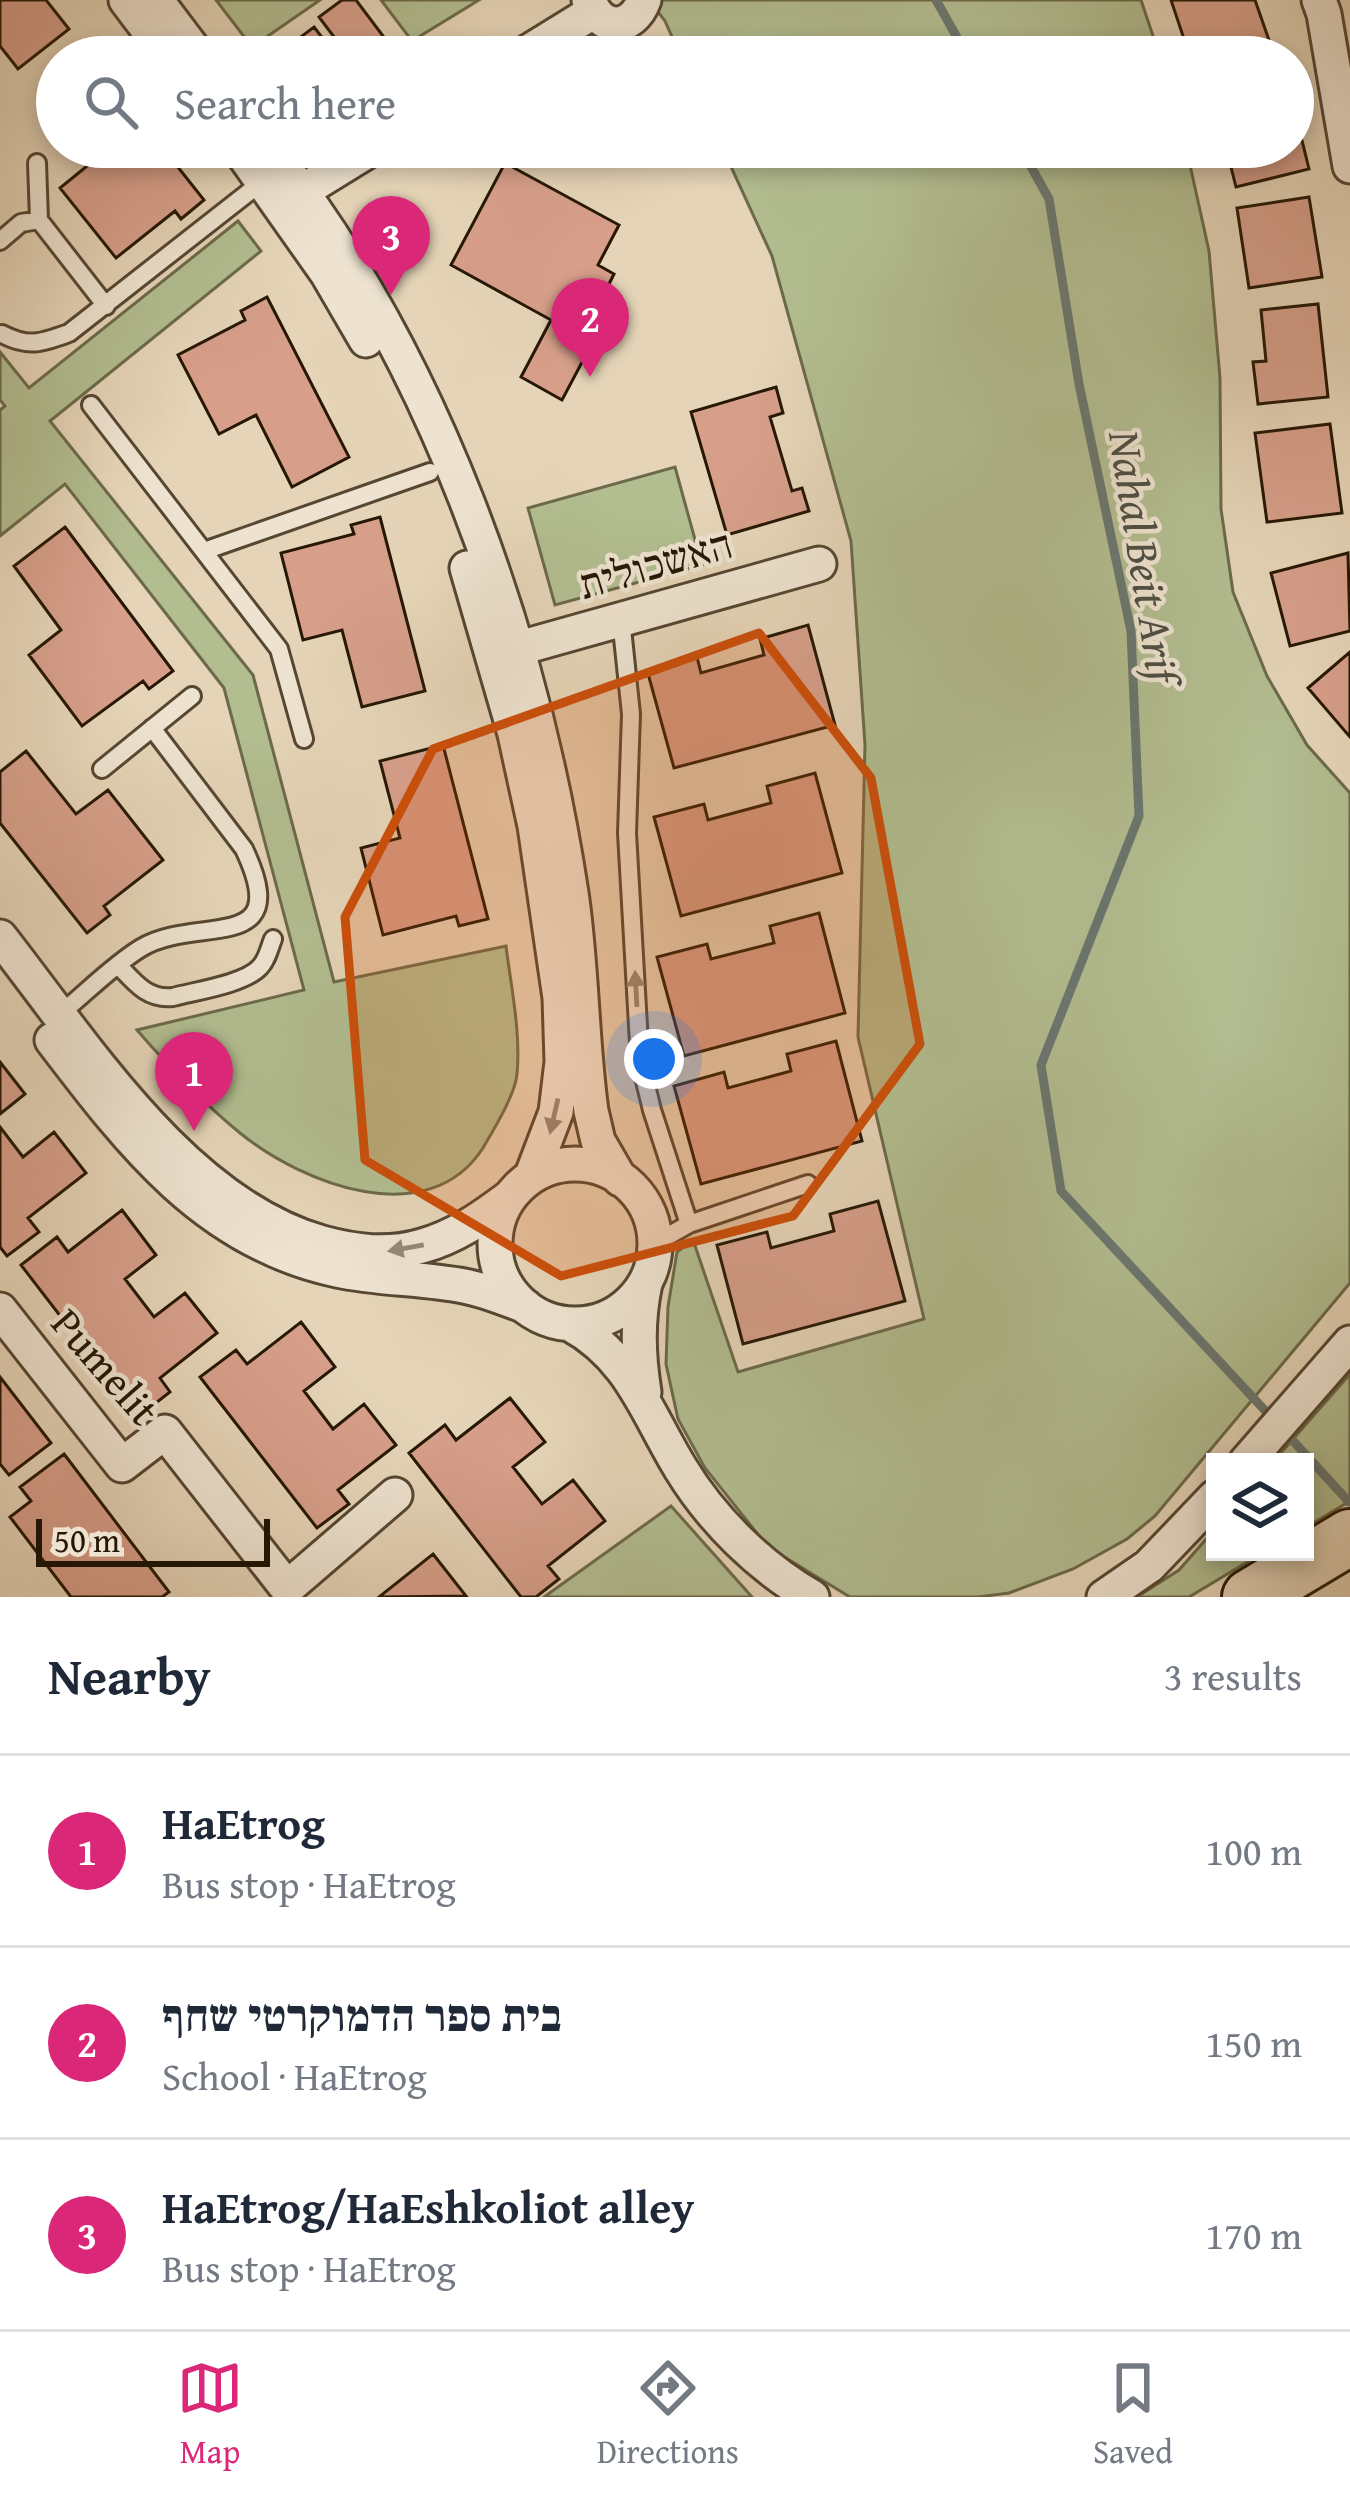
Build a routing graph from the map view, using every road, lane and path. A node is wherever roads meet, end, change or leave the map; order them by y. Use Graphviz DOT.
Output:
graph roads {
  1 [pos="126,0"];
  2 [pos="156,0"];
  3 [pos="644,0"];
  4 [pos="1319,0"];
  5 [pos="591,6"];
  6 [pos="153,36"];
  7 [pos="184,36"];
  8 [pos="549,36"];
  9 [pos="1350,166"];
  10 [pos="37,168"];
  11 [pos="253,168"];
  12 [pos="283,168"];
  13 [pos="340,168"];
  14 [pos="263,181"];
  15 [pos="301,192"];
  16 [pos="39,220"];
  17 [pos="0,241"];
  18 [pos="106,306"];
  19 [pos="2,334"];
  20 [pos="91,405"];
  21 [pos="430,472"];
  22 [pos="204,551"];
  23 [pos="819,564"];
  24 [pos="621,619"];
  25 [pos="516,649"];
  26 [pos="192,696"];
  27 [pos="152,728"];
  28 [pos="304,739"];
  29 [pos="102,770"];
  30 [pos="0,937"];
  31 [pos="273,939"];
  32 [pos="119,966"];
  33 [pos="0,972"];
  34 [pos="60,1014"];
  35 [pos="620,1179"];
  36 [pos="808,1184"];
  37 [pos="521,1186"];
  38 [pos="689,1224"];
  39 [pos="654,1244"];
  40 [pos="646,1281"];
  41 [pos="525,1306"];
  42 [pos="0,1310"];
  43 [pos="570,1324"];
  44 [pos="1350,1343"];
  45 [pos="645,1400"];
  46 [pos="1254,1453"];
  47 [pos="395,1495"];
  48 [pos="1206,1506"];
  49 [pos="1350,1537"];
  50 [pos="812,1597"];
  51 [pos="1104,1597"];
  52 [pos="1250,1597"];
  1 -- 6 [label="street"];
  2 -- 7 [label="street"];
  3 -- 5 [label="street"];
  4 -- 9 [label="street"];
  5 -- 8 [label="street"];
  10 -- 16 [label="lane"];
  11 -- 14 [label="street"];
  12 -- 15 [label="street"];
  13 -- 15 [label="street"];
  14 -- 18 [label="lane"];
  14 -- 21 [label="street"];
  15 -- 25 [label="street"];
  16 -- 17 [label="lane"];
  16 -- 18 [label="lane"];
  18 -- 19 [label="lane"];
  20 -- 22 [label="lane"];
  21 -- 22 [label="lane"];
  21 -- 37 [label="street, one-way"];
  22 -- 28 [label="lane"];
  23 -- 24 [label="street, האשכולית"];
  24 -- 25 [label="street, האשכולית"];
  38 -- 24 [label="lane, one-way"];
  25 -- 35 [label="street"];
  26 -- 27 [label="lane"];
  27 -- 29 [label="lane"];
  27 -- 32 [label="lane"];
  30 -- 34 [label="street"];
  31 -- 32 [label="lane"];
  32 -- 34 [label="lane"];
  33 -- 41 [label="street"];
  37 -- 34 [label="street, one-way"];
  35 -- 37 [label="street"];
  35 -- 39 [label="street"];
  36 -- 38 [label="lane"];
  37 -- 41 [label="street"];
  38 -- 39 [label="lane"];
  39 -- 40 [label="street"];
  40 -- 43 [label="street"];
  40 -- 45 [label="street"];
  41 -- 43 [label="street"];
  42 -- 47 [label="street, Pumelit"];
  43 -- 45 [label="street"];
  44 -- 46 [label="street"];
  45 -- 50 [label="street"];
  48 -- 51 [label="street"];
  49 -- 52 [label="main road"];
}
